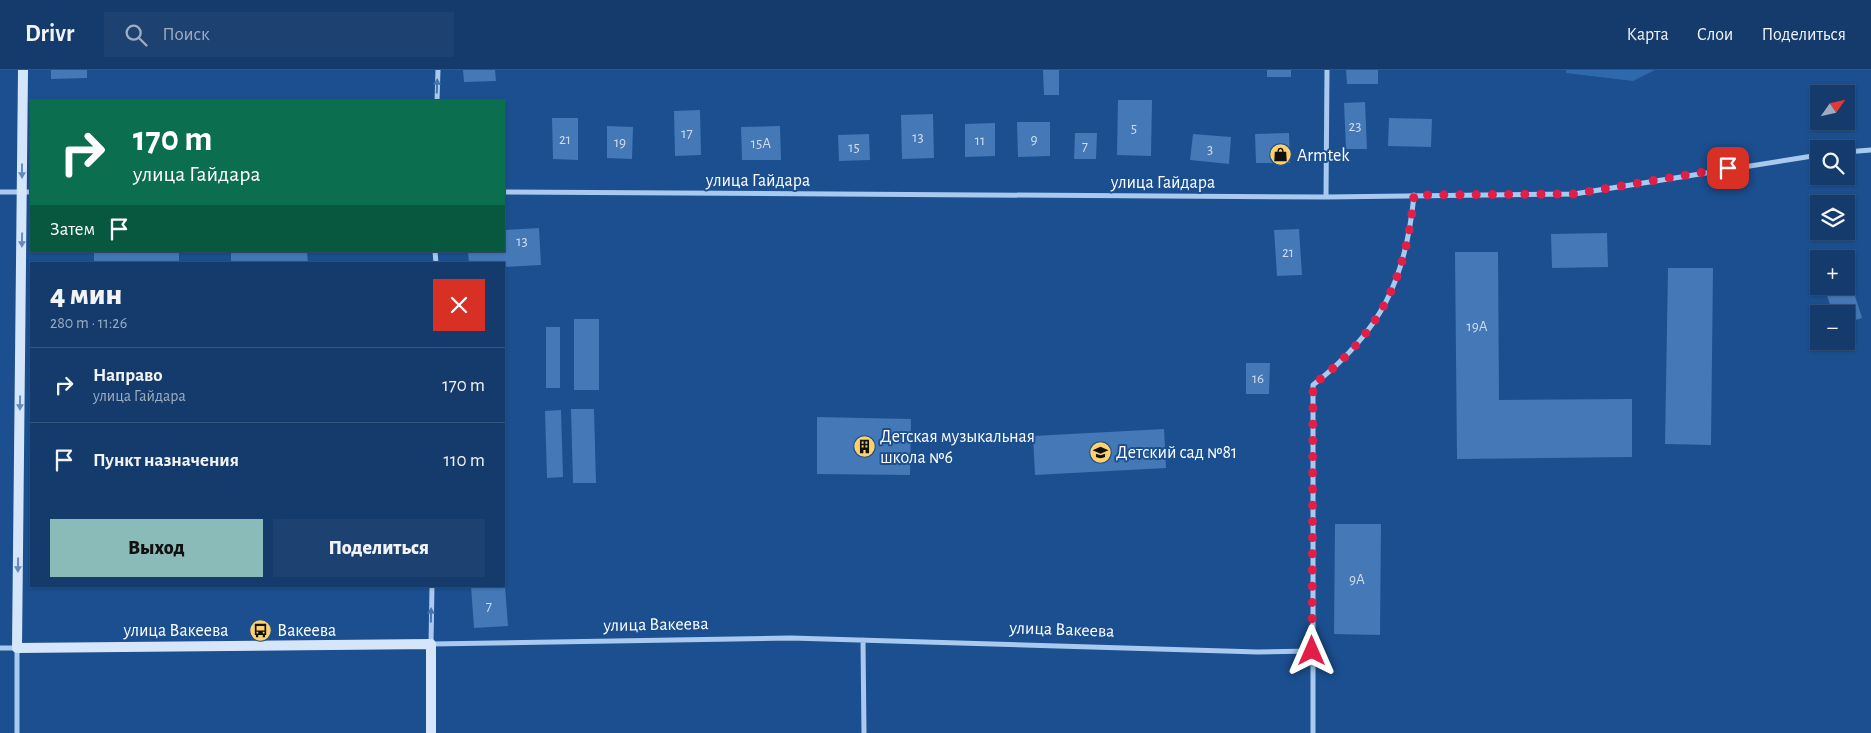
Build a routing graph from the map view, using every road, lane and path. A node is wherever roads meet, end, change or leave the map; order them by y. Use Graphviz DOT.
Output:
graph roads {
  1 [pos="23,70"];
  2 [pos="438,70"];
  3 [pos="1327,70"];
  4 [pos="437,100"];
  5 [pos="1871,150"];
  6 [pos="1855,151"];
  7 [pos="1810,157"];
  8 [pos="0,192"];
  9 [pos="27,192"];
  10 [pos="505,192"];
  11 [pos="1414,195"];
  12 [pos="1326,197"];
  13 [pos="432,587"];
  14 [pos="863,640"];
  15 [pos="430,644"];
  16 [pos="0,648"];
  17 [pos="17,648"];
  18 [pos="1312,651"];
  19 [pos="17,733"];
  20 [pos="431,733"];
  21 [pos="864,733"];
  22 [pos="1312,733"];
  1 -- 9 [label="street, one-way"];
  4 -- 2 [label="street, one-way"];
  3 -- 12 [label="street"];
  5 -- 6 [label="street"];
  7 -- 11 [label="street, улица Гайдара"];
  8 -- 9 [label="street"];
  9 -- 17 [label="street, one-way"];
  10 -- 12 [label="street, улица Гайдара"];
  11 -- 12 [label="street, улица Гайдара"];
  11 -- 18 [label="street"];
  15 -- 13 [label="street, one-way"];
  14 -- 15 [label="street, улица Вакеева"];
  14 -- 18 [label="street, улица Вакеева"];
  14 -- 21 [label="street"];
  15 -- 17 [label="street, улица Вакеева"];
  15 -- 20 [label="street"];
  16 -- 17 [label="street, улица Вакеева"];
  17 -- 19 [label="street"];
  18 -- 22 [label="street"];
}
